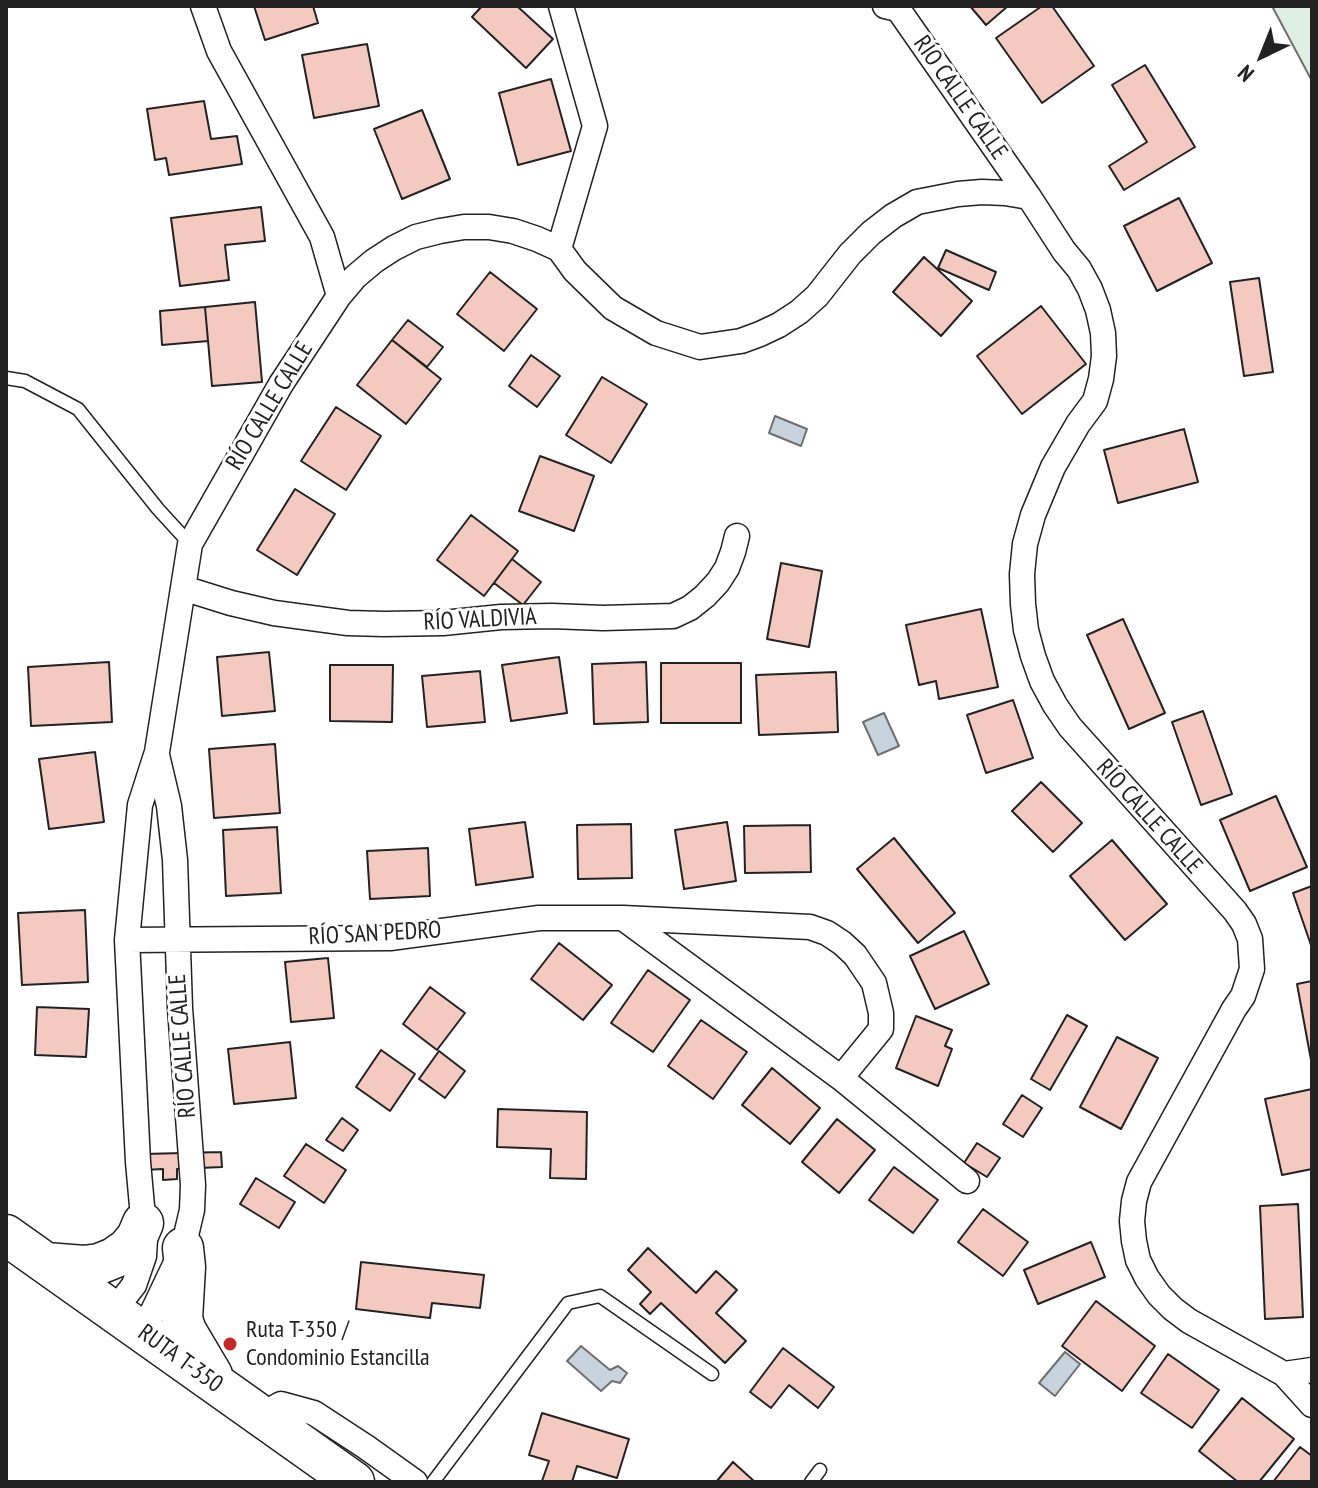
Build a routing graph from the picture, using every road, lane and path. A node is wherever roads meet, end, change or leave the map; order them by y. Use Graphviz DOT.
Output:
graph roads {
  1 [pos="203,6"];
  2 [pos="561,6"];
  3 [pos="885,6"];
  4 [pos="1029,197"];
  5 [pos="559,249"];
  6 [pos="339,296"];
  7 [pos="6,378"];
  8 [pos="737,536"];
  9 [pos="190,544"];
  10 [pos="183,588"];
  11 [pos="157,752"];
  12 [pos="623,918"];
  13 [pos="177,939"];
  14 [pos="127,940"];
  15 [pos="841,1078"];
  16 [pos="967,1181"];
  17 [pos="143,1223"];
  18 [pos="6,1235"];
  19 [pos="183,1248"];
  20 [pos="46,1263"];
  21 [pos="128,1322"];
  22 [pos="1312,1370"];
  23 [pos="712,1374"];
  24 [pos="1284,1374"];
  25 [pos="220,1388"];
  26 [pos="1312,1405"];
  27 [pos="260,1416"];
  28 [pos="820,1470"];
  29 [pos="354,1482"];
  30 [pos="415,1482"];
  31 [pos="433,1482"];
  32 [pos="811,1482"];
  1 -- 6 [label="street"];
  2 -- 5 [label="street"];
  3 -- 4 [label="street, RÍO CALLE CALLE"];
  4 -- 5 [label="street, RÍO CALLE CALLE"];
  4 -- 24 [label="street, RÍO CALLE CALLE"];
  5 -- 6 [label="street, RÍO CALLE CALLE"];
  6 -- 9 [label="street, RÍO CALLE CALLE"];
  7 -- 9 [label="lane"];
  8 -- 10 [label="street, RÍO VALDIVIA"];
  9 -- 10 [label="street, RÍO CALLE CALLE"];
  10 -- 11 [label="street, RÍO CALLE CALLE"];
  11 -- 13 [label="street, RÍO CALLE CALLE"];
  11 -- 14 [label="street, RÍO CALLE CALLE"];
  12 -- 13 [label="street, RÍO SAN PEDRO"];
  12 -- 15 [label="street"];
  12 -- 15 [label="street, RÍO SAN PEDRO"];
  13 -- 14 [label="street, RÍO SAN PEDRO"];
  13 -- 19 [label="street, RÍO CALLE CALLE"];
  14 -- 17 [label="street, RÍO CALLE CALLE"];
  15 -- 16 [label="street"];
  17 -- 20 [label="main road"];
  17 -- 21 [label="street, RÍO CALLE CALLE"];
  18 -- 20 [label="main road, RUTA T-350"];
  19 -- 21 [label="street, RÍO CALLE CALLE"];
  19 -- 25 [label="main road"];
  20 -- 21 [label="main road, RUTA T-350"];
  21 -- 25 [label="main road, RUTA T-350"];
  22 -- 24 [label="street"];
  23 -- 31 [label="lane"];
  24 -- 26 [label="street, RÍO CALLE CALLE"];
  25 -- 27 [label="main road, RUTA T-350"];
  27 -- 29 [label="main road, RUTA T-350"];
  27 -- 30 [label="street"];
  28 -- 32 [label="lane"];
}
